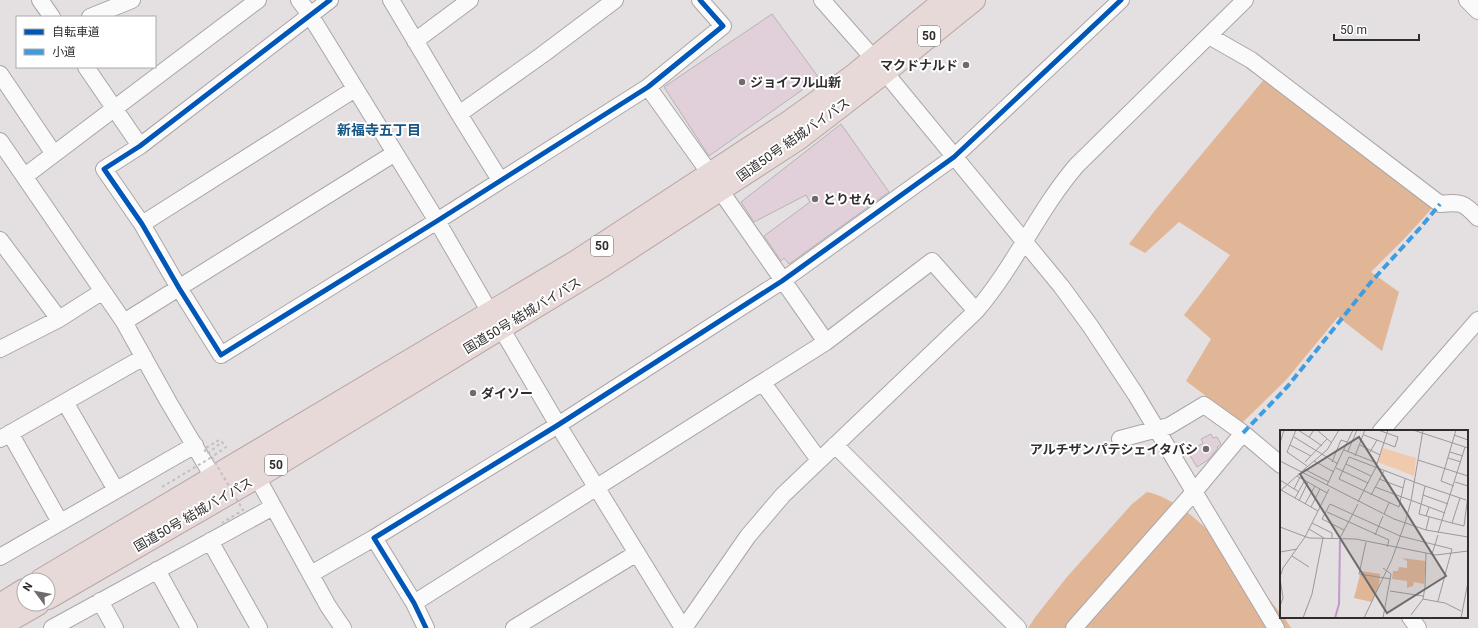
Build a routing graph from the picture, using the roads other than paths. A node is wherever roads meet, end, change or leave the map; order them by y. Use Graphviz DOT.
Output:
graph roads {
  1 [pos="40,0"];
  2 [pos="132,0"];
  3 [pos="258,0"];
  4 [pos="299,0"];
  5 [pos="330,0"];
  6 [pos="391,0"];
  7 [pos="470,0"];
  8 [pos="615,0"];
  9 [pos="700,0"];
  10 [pos="822,0"];
  11 [pos="945,0"];
  12 [pos="974,0"];
  13 [pos="1121,0"];
  14 [pos="1243,0"];
  15 [pos="1467,0"];
  16 [pos="1478,11"];
  17 [pos="310,15"];
  18 [pos="51,16"];
  19 [pos="92,16"];
  20 [pos="1209,36"];
  21 [pos="415,40"];
  22 [pos="879,66"];
  23 [pos="87,68"];
  24 [pos="0,74"];
  25 [pos="648,87"];
  26 [pos="355,89"];
  27 [pos="113,108"];
  28 [pos="459,114"];
  29 [pos="0,141"];
  30 [pos="140,146"];
  31 [pos="54,154"];
  32 [pos="395,154"];
  33 [pos="954,157"];
  34 [pos="25,176"];
  35 [pos="500,180"];
  36 [pos="715,183"];
  37 [pos="1478,218"];
  38 [pos="437,221"];
  39 [pos="142,224"];
  40 [pos="0,240"];
  41 [pos="1023,242"];
  42 [pos="782,280"];
  43 [pos="179,288"];
  44 [pos="104,291"];
  45 [pos="976,311"];
  46 [pos="59,319"];
  47 [pos="1478,320"];
  48 [pos="496,321"];
  49 [pos="124,322"];
  50 [pos="826,342"];
  51 [pos="0,349"];
  52 [pos="144,357"];
  53 [pos="763,383"];
  54 [pos="65,402"];
  55 [pos="558,425"];
  56 [pos="1157,429"];
  57 [pos="1383,430"];
  58 [pos="1243,433"];
  59 [pos="5,436"];
  60 [pos="1120,439"];
  61 [pos="195,445"];
  62 [pos="835,445"];
  63 [pos="819,460"];
  64 [pos="1280,464"];
  65 [pos="213,467"];
  66 [pos="257,477"];
  67 [pos="597,488"];
  68 [pos="116,490"];
  69 [pos="1194,492"];
  70 [pos="273,506"];
  71 [pos="60,522"];
  72 [pos="374,538"];
  73 [pos="210,541"];
  74 [pos="637,553"];
  75 [pos="0,556"];
  76 [pos="157,570"];
  77 [pos="53,572"];
  78 [pos="311,574"];
  79 [pos="56,593"];
  80 [pos="16,595"];
  81 [pos="100,601"];
  82 [pos="414,603"];
  83 [pos="0,605"];
  84 [pos="24,612"];
  85 [pos="1411,618"];
  86 [pos="74,623"];
  87 [pos="0,626"];
  88 [pos="52,628"];
  89 [pos="115,628"];
  90 [pos="189,628"];
  91 [pos="259,628"];
  92 [pos="343,628"];
  93 [pos="426,628"];
  94 [pos="514,628"];
  95 [pos="683,628"];
  96 [pos="1018,628"];
  97 [pos="1074,628"];
  98 [pos="1276,628"];
  99 [pos="1418,628"];
  1 -- 18 [label="street"];
  2 -- 19 [label="street"];
  3 -- 27 [label="street"];
  4 -- 17 [label="street"];
  5 -- 17 [label="street"];
  6 -- 21 [label="street"];
  7 -- 21 [label="street"];
  8 -- 28 [label="street"];
  9 -- 25 [label="street"];
  10 -- 22 [label="street"];
  11 -- 22 [label="highway, 国道50号 結城バイパス / 50"];
  12 -- 22 [label="highway, 国道50号 結城バイパス / 50"];
  13 -- 33 [label="street"];
  14 -- 20 [label="street"];
  15 -- 16 [label="street"];
  17 -- 26 [label="street"];
  17 -- 30 [label="street"];
  20 -- 37 [label="street"];
  20 -- 41 [label="street"];
  21 -- 28 [label="street"];
  22 -- 33 [label="street"];
  22 -- 36 [label="highway, 国道50号 結城バイパス / 50"];
  23 -- 27 [label="street"];
  24 -- 31 [label="street"];
  25 -- 35 [label="street"];
  25 -- 36 [label="street"];
  26 -- 32 [label="street"];
  26 -- 39 [label="street"];
  27 -- 30 [label="street"];
  27 -- 31 [label="street"];
  28 -- 35 [label="street"];
  29 -- 34 [label="street"];
  30 -- 39 [label="street"];
  31 -- 34 [label="street"];
  32 -- 38 [label="street"];
  32 -- 43 [label="street"];
  33 -- 41 [label="street"];
  33 -- 42 [label="street"];
  34 -- 44 [label="street"];
  35 -- 38 [label="street"];
  36 -- 42 [label="street"];
  36 -- 48 [label="highway, 国道50号 結城バイパス / 50"];
  38 -- 43 [label="street"];
  38 -- 48 [label="street"];
  39 -- 43 [label="street"];
  40 -- 46 [label="street"];
  41 -- 45 [label="street"];
  41 -- 56 [label="street"];
  42 -- 50 [label="street"];
  42 -- 55 [label="street"];
  43 -- 49 [label="street"];
  44 -- 46 [label="street"];
  44 -- 49 [label="street"];
  45 -- 50 [label="street"];
  45 -- 62 [label="street"];
  46 -- 51 [label="street"];
  47 -- 57 [label="street"];
  48 -- 55 [label="street"];
  48 -- 65 [label="highway, 国道50号 結城バイパス / 50"];
  48 -- 66 [label="highway, 国道50号 結城バイパス / 50"];
  49 -- 52 [label="street"];
  50 -- 53 [label="street"];
  52 -- 54 [label="street"];
  52 -- 61 [label="street"];
  53 -- 63 [label="street"];
  53 -- 67 [label="street"];
  54 -- 59 [label="street"];
  54 -- 68 [label="street"];
  55 -- 67 [label="street"];
  55 -- 72 [label="street"];
  56 -- 58 [label="street"];
  56 -- 60 [label="street"];
  56 -- 69 [label="street"];
  58 -- 64 [label="street"];
  58 -- 69 [label="street"];
  59 -- 71 [label="street"];
  61 -- 65 [label="street"];
  61 -- 68 [label="street"];
  62 -- 63 [label="street"];
  62 -- 96 [label="street"];
  63 -- 95 [label="street"];
  65 -- 77 [label="highway, 国道50号 結城バイパス / 50"];
  66 -- 70 [label="street"];
  66 -- 79 [label="highway, 国道50号 結城バイパス / 50"];
  67 -- 74 [label="street"];
  67 -- 82 [label="street"];
  68 -- 71 [label="street"];
  69 -- 97 [label="street"];
  69 -- 98 [label="street"];
  70 -- 73 [label="street"];
  70 -- 78 [label="street"];
  71 -- 75 [label="street"];
  72 -- 78 [label="street"];
  72 -- 82 [label="street"];
  73 -- 76 [label="street"];
  73 -- 91 [label="street"];
  74 -- 94 [label="street"];
  74 -- 95 [label="street"];
  76 -- 81 [label="street"];
  76 -- 90 [label="street"];
  78 -- 92 [label="street"];
  80 -- 83 [label="highway"];
  81 -- 86 [label="street"];
  81 -- 89 [label="street"];
  82 -- 93 [label="street"];
  84 -- 87 [label="highway"];
  85 -- 99 [label="street"];
  86 -- 88 [label="street"];
}
